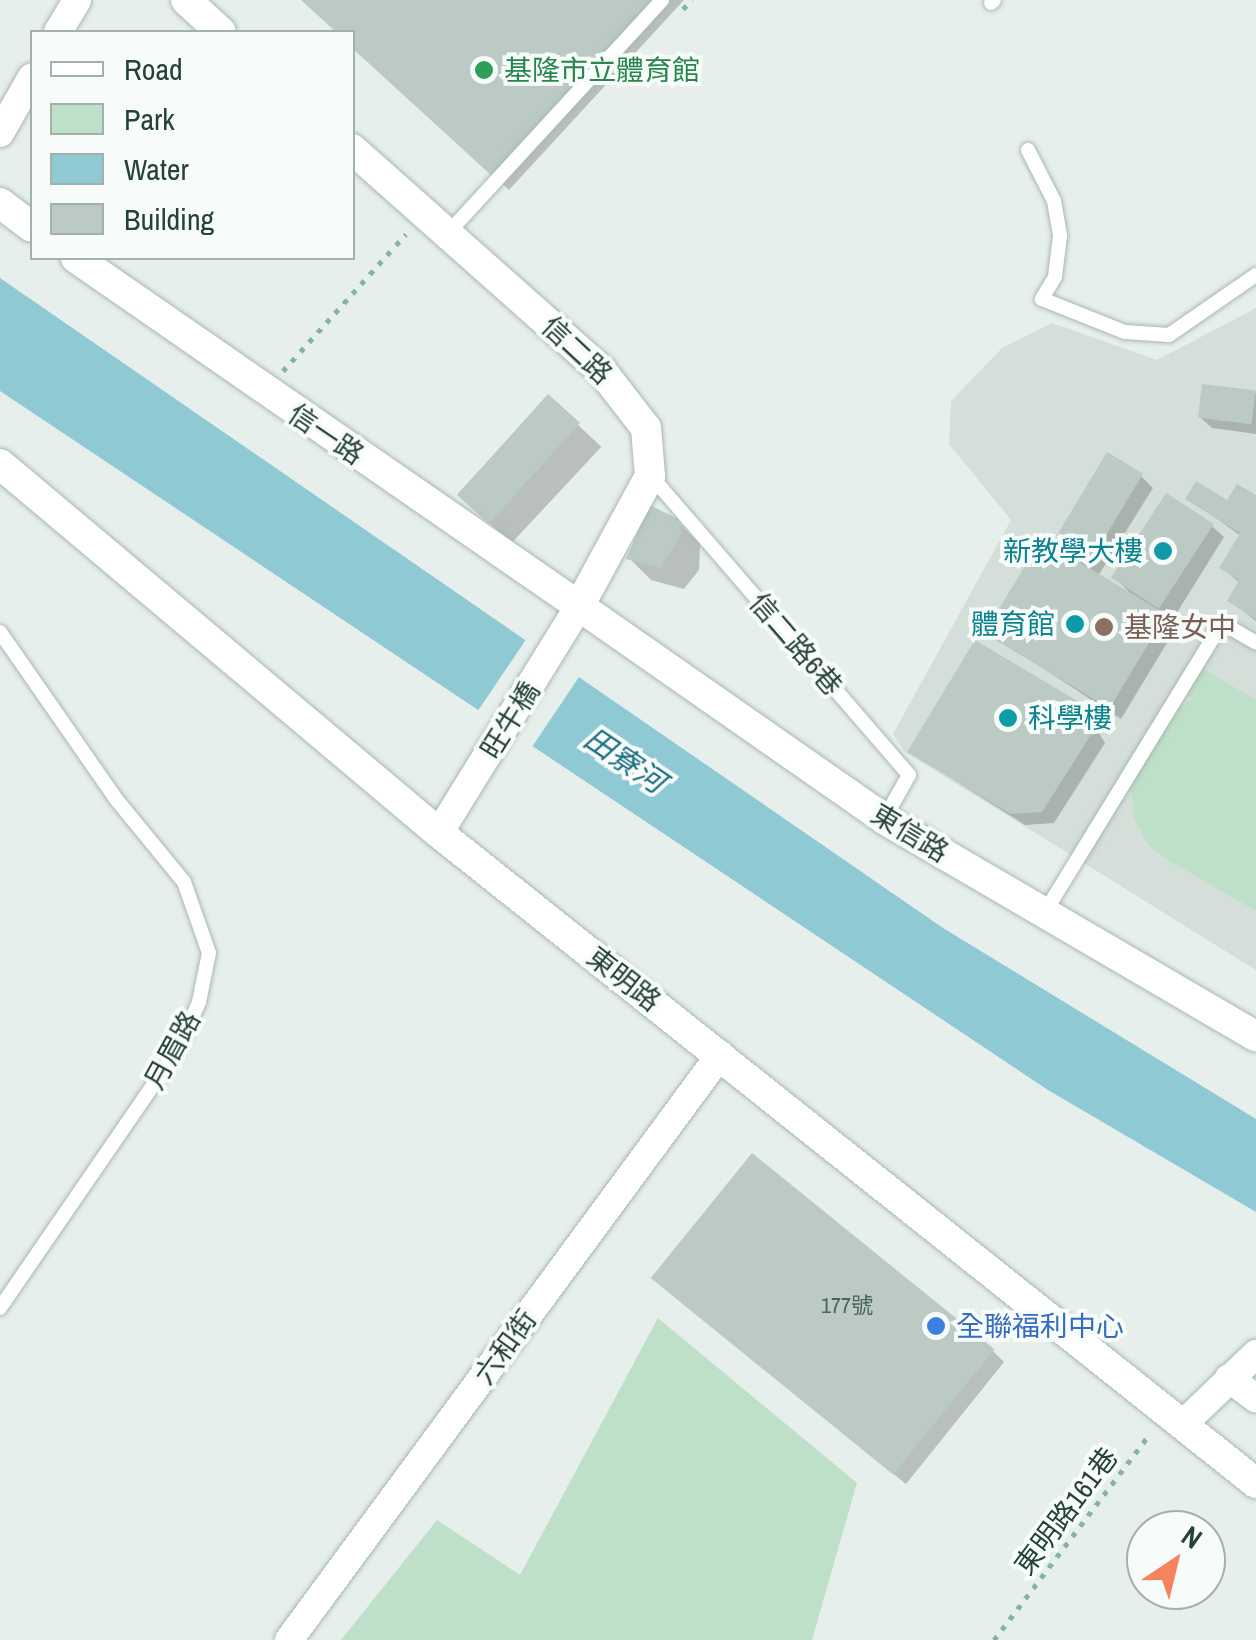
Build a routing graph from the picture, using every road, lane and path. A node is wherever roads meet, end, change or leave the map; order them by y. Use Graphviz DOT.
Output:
graph roads {
  1 [pos="76,0"];
  2 [pos="186,0"];
  3 [pos="662,0"];
  4 [pos="59,30"];
  5 [pos="220,30"];
  6 [pos="30,80"];
  7 [pos="0,133"];
  8 [pos="1028,150"];
  9 [pos="355,152"];
  10 [pos="0,204"];
  11 [pos="436,223"];
  12 [pos="30,225"];
  13 [pos="79,260"];
  14 [pos="1256,276"];
  15 [pos="264,391"];
  16 [pos="0,464"];
  17 [pos="650,476"];
  18 [pos="579,606"];
  19 [pos="0,632"];
  20 [pos="1256,643"];
  21 [pos="884,819"];
  22 [pos="439,833"];
  23 [pos="1046,912"];
  24 [pos="1256,1036"];
  25 [pos="720,1055"];
  26 [pos="0,1308"];
  27 [pos="1256,1354"];
  28 [pos="1229,1378"];
  29 [pos="1256,1398"];
  30 [pos="1182,1425"];
  31 [pos="1256,1482"];
  32 [pos="290,1640"];
  33 [pos="994,1640"];
  1 -- 4 [label="street"];
  2 -- 5 [label="street"];
  3 -- 11 [label="lane"];
  6 -- 7 [label="street"];
  8 -- 14 [label="lane"];
  9 -- 11 [label="street, 信二路"];
  10 -- 12 [label="street"];
  11 -- 15 [label="path"];
  11 -- 17 [label="street, 信二路"];
  13 -- 15 [label="street, 信一路"];
  15 -- 18 [label="street, 信一路"];
  16 -- 22 [label="street, 東明路"];
  17 -- 18 [label="street"];
  17 -- 21 [label="lane, 信二路6巷"];
  18 -- 21 [label="street, 東信路"];
  18 -- 22 [label="street, 旺牛橋"];
  19 -- 26 [label="lane, 月眉路"];
  20 -- 23 [label="lane"];
  21 -- 23 [label="street, 東信路"];
  22 -- 25 [label="street, 東明路"];
  23 -- 24 [label="street, 東信路"];
  25 -- 30 [label="street, 東明路"];
  25 -- 32 [label="street, 六和街"];
  27 -- 28 [label="street"];
  28 -- 29 [label="street"];
  28 -- 30 [label="street"];
  30 -- 31 [label="street, 東明路"];
  30 -- 33 [label="path, 東明路161巷"];
}
